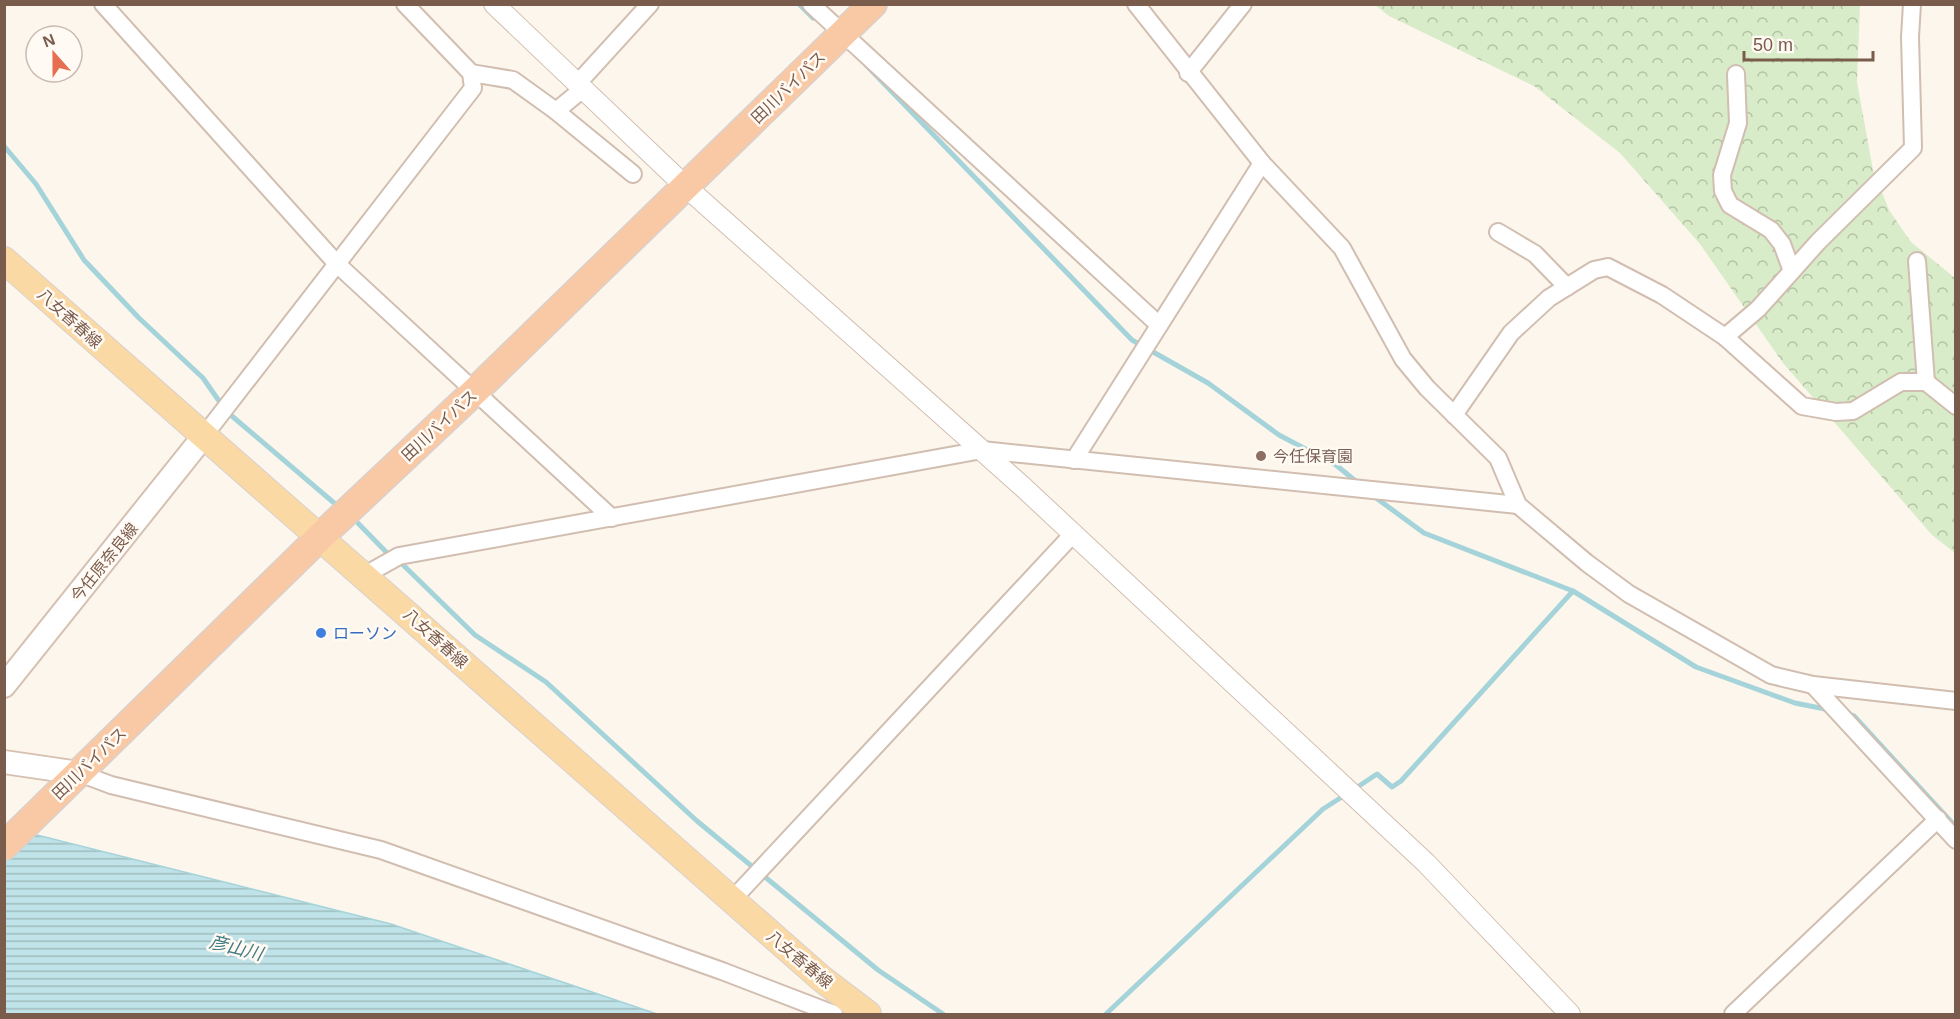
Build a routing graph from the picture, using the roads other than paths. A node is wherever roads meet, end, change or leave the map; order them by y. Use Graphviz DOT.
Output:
graph roads {
  1 [pos="103,4"];
  2 [pos="405,4"];
  3 [pos="494,4"];
  4 [pos="650,4"];
  5 [pos="811,4"];
  6 [pos="873,4"];
  7 [pos="1136,4"];
  8 [pos="1243,4"];
  9 [pos="1912,4"];
  10 [pos="843,33"];
  11 [pos="471,73"];
  12 [pos="1188,73"];
  13 [pos="1736,74"];
  14 [pos="581,86"];
  15 [pos="556,111"];
  16 [pos="1262,163"];
  17 [pos="633,174"];
  18 [pos="685,186"];
  19 [pos="1498,232"];
  20 [pos="4,260"];
  21 [pos="1917,261"];
  22 [pos="337,264"];
  23 [pos="1792,271"];
  24 [pos="1567,287"];
  25 [pos="1160,325"];
  26 [pos="1725,338"];
  27 [pos="1926,382"];
  28 [pos="474,392"];
  29 [pos="1956,406"];
  30 [pos="1455,415"];
  31 [pos="203,437"];
  32 [pos="982,450"];
  33 [pos="1074,460"];
  34 [pos="1518,505"];
  35 [pos="612,518"];
  36 [pos="1073,534"];
  37 [pos="321,536"];
  38 [pos="365,575"];
  39 [pos="6,679"];
  40 [pos="1813,685"];
  41 [pos="1956,701"];
  42 [pos="4,762"];
  43 [pos="72,779"];
  44 [pos="1938,819"];
  45 [pos="1956,840"];
  46 [pos="4,846"];
  47 [pos="732,900"];
  48 [pos="834,1014"];
  49 [pos="868,1014"];
  50 [pos="1570,1014"];
  51 [pos="1733,1014"];
  1 -- 22 [label="street"];
  2 -- 11 [label="street"];
  3 -- 14 [label="street"];
  4 -- 14 [label="street"];
  5 -- 10 [label="street"];
  6 -- 10 [label="highway, 田川バイパス"];
  7 -- 12 [label="street"];
  8 -- 12 [label="street"];
  9 -- 23 [label="street"];
  10 -- 18 [label="highway, 田川バイパス"];
  10 -- 25 [label="street"];
  11 -- 15 [label="street"];
  11 -- 22 [label="street"];
  12 -- 16 [label="street"];
  13 -- 23 [label="street"];
  14 -- 15 [label="street"];
  14 -- 18 [label="street"];
  15 -- 17 [label="street"];
  16 -- 25 [label="street"];
  16 -- 30 [label="street"];
  18 -- 28 [label="highway, 田川バイパス"];
  18 -- 32 [label="street"];
  19 -- 24 [label="street"];
  20 -- 31 [label="main road, 八女香春線"];
  21 -- 27 [label="street"];
  22 -- 28 [label="street"];
  22 -- 31 [label="street"];
  23 -- 26 [label="street"];
  24 -- 26 [label="street"];
  24 -- 30 [label="street"];
  25 -- 33 [label="street"];
  26 -- 27 [label="street"];
  27 -- 29 [label="street"];
  28 -- 35 [label="street"];
  28 -- 37 [label="highway, 田川バイパス"];
  30 -- 34 [label="street"];
  31 -- 37 [label="main road, 八女香春線"];
  31 -- 39 [label="main road, 今任原奈良線"];
  32 -- 33 [label="street"];
  32 -- 35 [label="street"];
  32 -- 36 [label="street"];
  33 -- 34 [label="street"];
  34 -- 40 [label="street"];
  35 -- 38 [label="street"];
  36 -- 47 [label="street"];
  36 -- 50 [label="street"];
  37 -- 38 [label="main road, 八女香春線"];
  37 -- 43 [label="highway, 田川バイパス"];
  38 -- 47 [label="main road, 八女香春線"];
  40 -- 41 [label="street"];
  40 -- 44 [label="street"];
  42 -- 43 [label="main road"];
  43 -- 46 [label="highway, 田川バイパス"];
  43 -- 48 [label="street"];
  44 -- 45 [label="street"];
  44 -- 51 [label="street"];
  47 -- 49 [label="main road, 八女香春線"];
}
